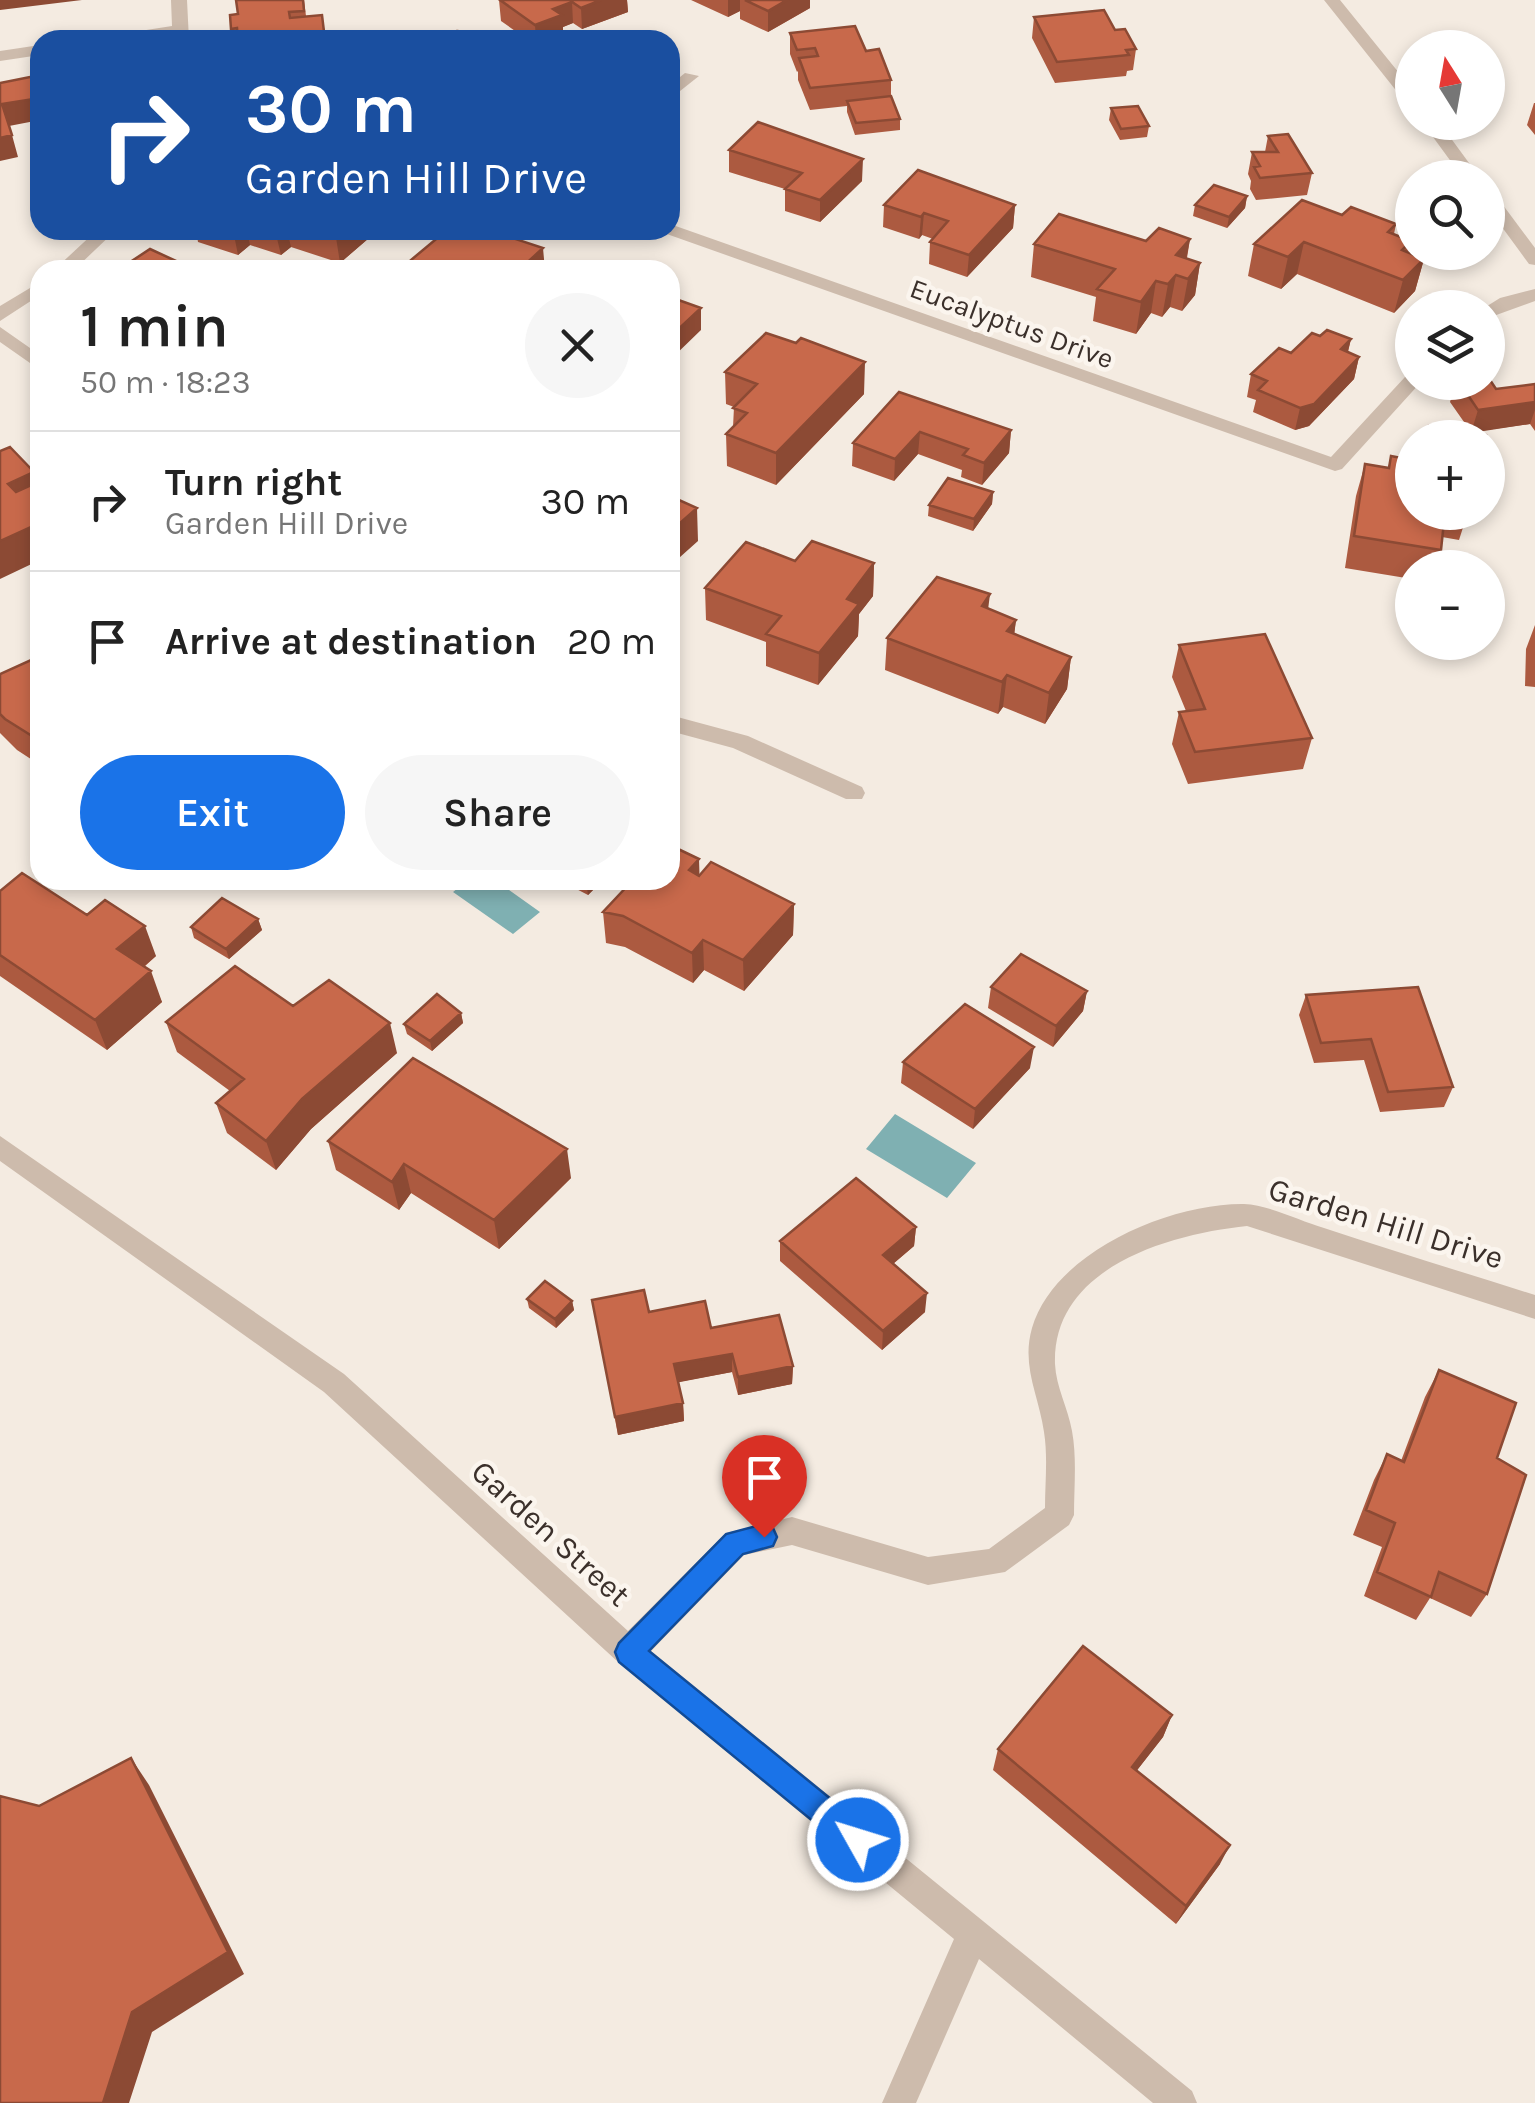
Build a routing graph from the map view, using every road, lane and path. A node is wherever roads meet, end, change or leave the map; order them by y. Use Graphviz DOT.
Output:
graph roads {
  1 [pos="179,0"];
  2 [pos="1332,0"];
  3 [pos="181,30"];
  4 [pos="30,52"];
  5 [pos="0,56"];
  6 [pos="691,76"];
  7 [pos="1395,78"];
  8 [pos="680,85"];
  9 [pos="1505,220"];
  10 [pos="680,233"];
  11 [pos="96,240"];
  12 [pos="74,260"];
  13 [pos="1535,260"];
  14 [pos="30,293"];
  15 [pos="1535,294"];
  16 [pos="1505,303"];
  17 [pos="0,315"];
  18 [pos="0,333"];
  19 [pos="30,356"];
  20 [pos="1395,400"];
  21 [pos="680,726"];
  22 [pos="854,793"];
  23 [pos="0,1147"];
  24 [pos="1535,1307"];
  25 [pos="629,1652"];
  26 [pos="973,1934"];
  27 [pos="899,2103"];
  28 [pos="1180,2103"];
  1 -- 3 [label="street"];
  2 -- 7 [label="street"];
  4 -- 5 [label="street"];
  6 -- 8 [label="street"];
  9 -- 13 [label="street"];
  10 -- 20 [label="street, Eucalyptus Drive"];
  11 -- 12 [label="street"];
  14 -- 17 [label="street"];
  15 -- 16 [label="street"];
  18 -- 19 [label="street"];
  21 -- 22 [label="street"];
  23 -- 25 [label="street, Garden Street"];
  24 -- 25 [label="street, Garden Hill Drive"];
  25 -- 26 [label="street, Garden Street"];
  26 -- 27 [label="street"];
  26 -- 28 [label="street, Garden Street"];
}
